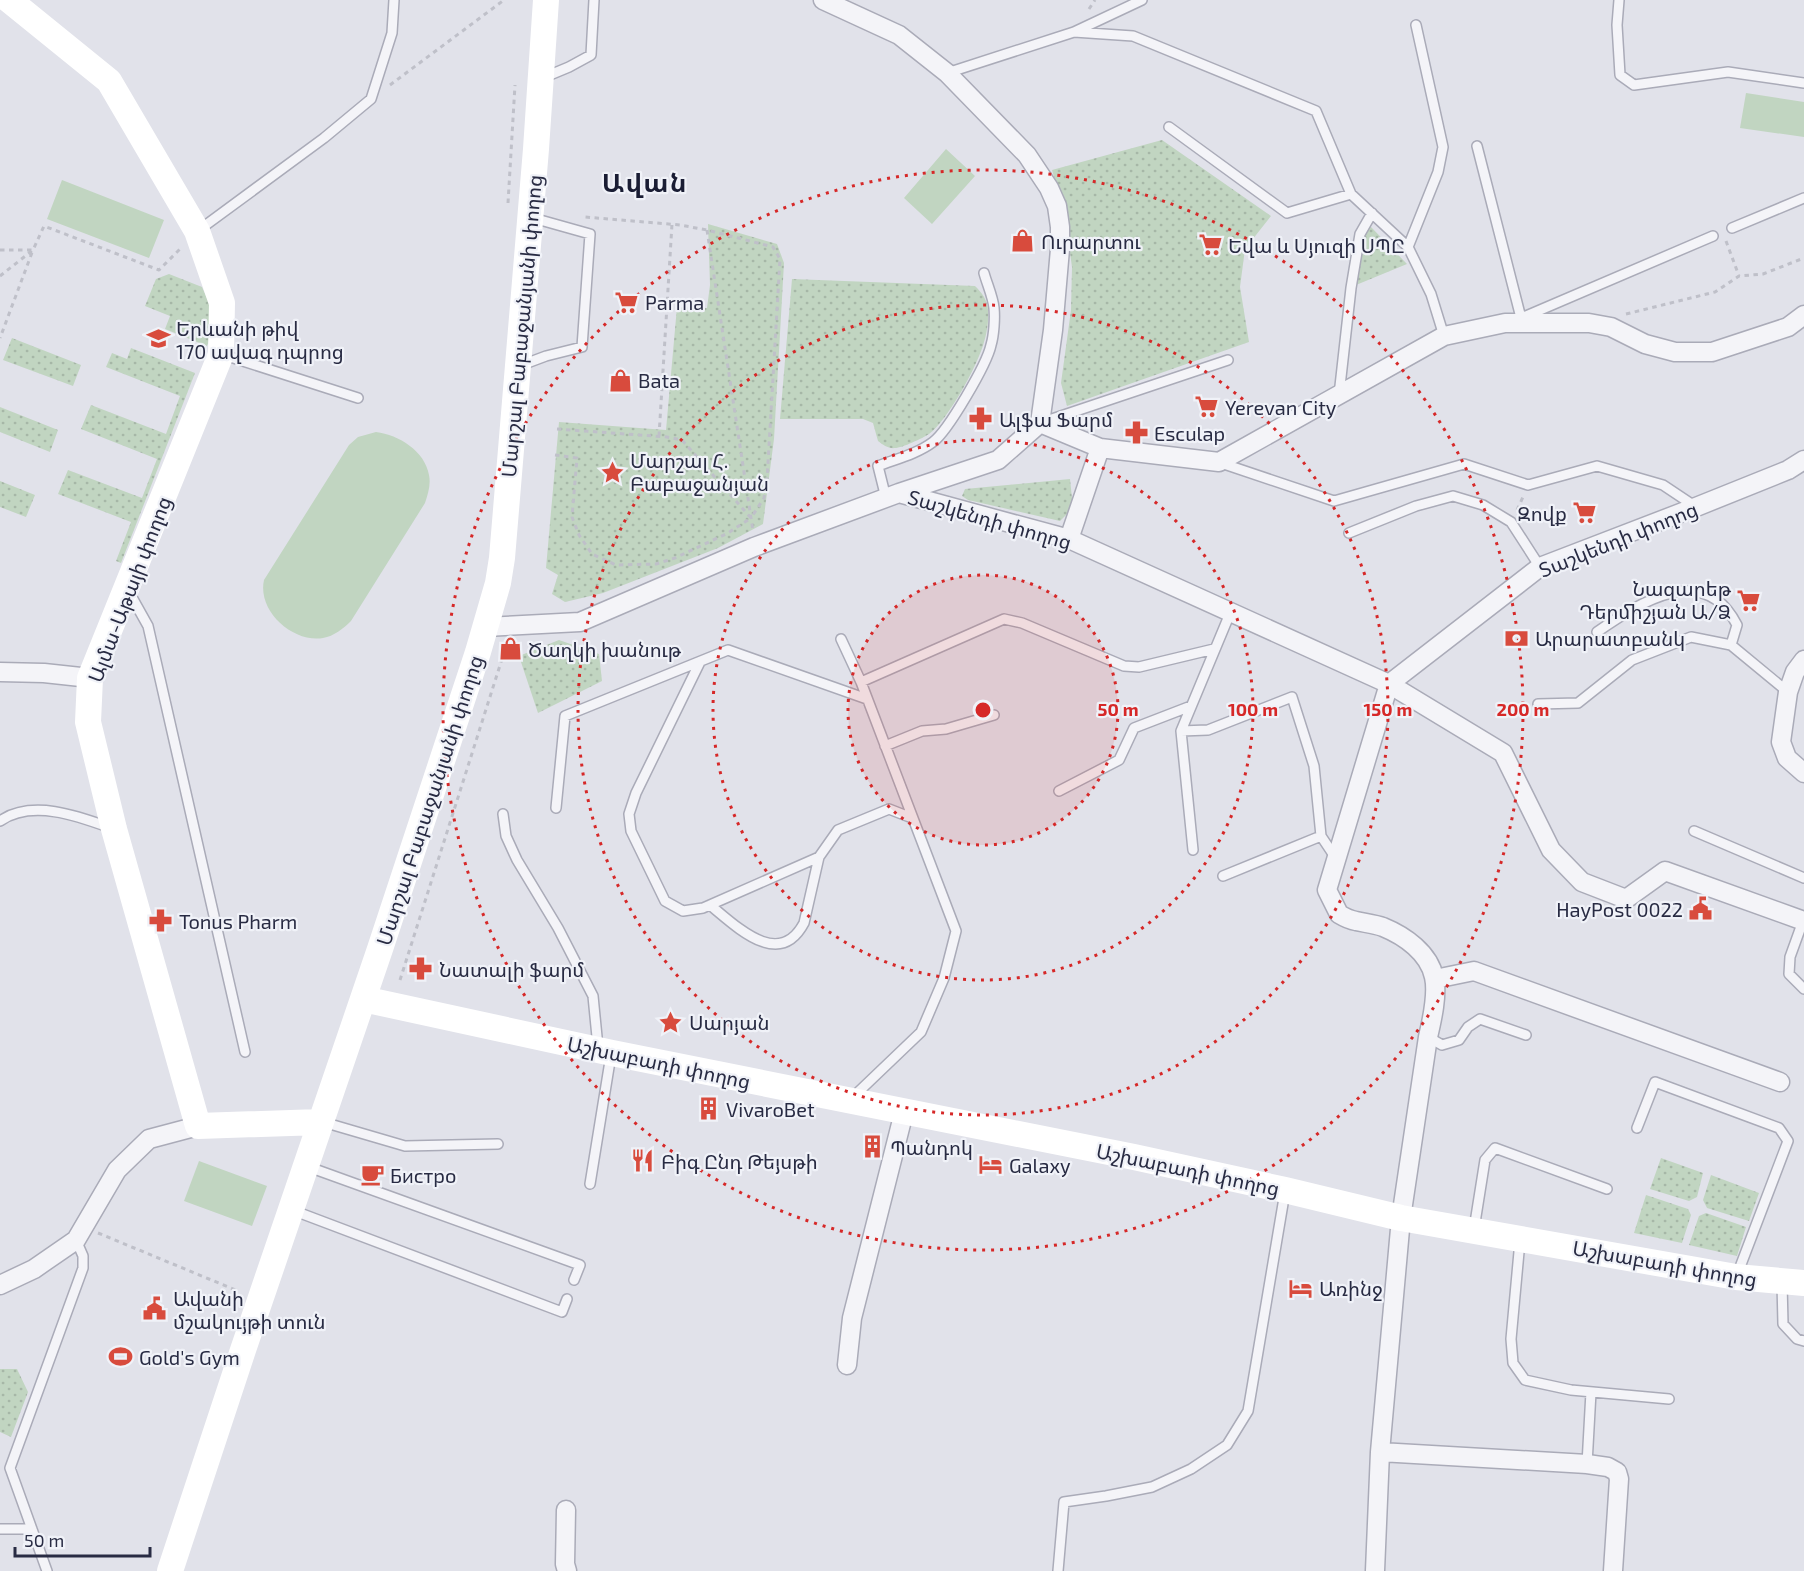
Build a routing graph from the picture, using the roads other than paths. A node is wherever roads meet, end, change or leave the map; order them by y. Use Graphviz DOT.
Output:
graph roads {
  1 [pos="9,0"];
  2 [pos="394,0"];
  3 [pos="546,0"];
  4 [pos="594,0"];
  5 [pos="823,0"];
  6 [pos="1142,0"];
  7 [pos="1619,0"];
  8 [pos="1416,25"];
  9 [pos="1074,32"];
  10 [pos="947,73"];
  11 [pos="540,80"];
  12 [pos="1800,82"];
  13 [pos="1804,89"];
  14 [pos="1169,127"];
  15 [pos="1477,146"];
  16 [pos="1351,194"];
  17 [pos="1804,198"];
  18 [pos="518,212"];
  19 [pos="1372,213"];
  20 [pos="1728,230"];
  21 [pos="197,231"];
  22 [pos="1713,236"];
  23 [pos="1408,247"];
  24 [pos="984,273"];
  25 [pos="1804,315"];
  26 [pos="1513,321"];
  27 [pos="1444,336"];
  28 [pos="221,354"];
  29 [pos="1228,360"];
  30 [pos="517,367"];
  31 [pos="1339,395"];
  32 [pos="358,398"];
  33 [pos="1040,423"];
  34 [pos="1100,448"];
  35 [pos="1804,460"];
  36 [pos="1219,462"];
  37 [pos="892,495"];
  38 [pos="1696,507"];
  39 [pos="1349,532"];
  40 [pos="1069,539"];
  41 [pos="1540,567"];
  42 [pos="127,588"];
  43 [pos="1231,611"];
  44 [pos="485,627"];
  45 [pos="1597,632"];
  46 [pos="841,639"];
  47 [pos="1731,645"];
  48 [pos="1214,649"];
  49 [pos="1804,660"];
  50 [pos="700,662"];
  51 [pos="0,672"];
  52 [pos="90,678"];
  53 [pos="861,682"];
  54 [pos="1389,684"];
  55 [pos="1788,692"];
  56 [pos="867,699"];
  57 [pos="1538,704"];
  58 [pos="1191,706"];
  59 [pos="994,716"];
  60 [pos="1181,731"];
  61 [pos="885,746"];
  62 [pos="1804,773"];
  63 [pos="1059,791"];
  64 [pos="556,808"];
  65 [pos="502,814"];
  66 [pos="912,818"];
  67 [pos="0,821"];
  68 [pos="114,829"];
  69 [pos="1694,831"];
  70 [pos="1321,836"];
  71 [pos="1193,850"];
  72 [pos="819,857"];
  73 [pos="1335,857"];
  74 [pos="1223,876"];
  75 [pos="1804,878"];
  76 [pos="710,905"];
  77 [pos="1804,921"];
  78 [pos="1435,979"];
  79 [pos="1804,989"];
  80 [pos="363,999"];
  81 [pos="1526,1035"];
  82 [pos="1428,1037"];
  83 [pos="605,1051"];
  84 [pos="245,1052"];
  85 [pos="1780,1082"];
  86 [pos="849,1101"];
  87 [pos="904,1112"];
  88 [pos="320,1122"];
  89 [pos="198,1126"];
  90 [pos="1637,1128"];
  91 [pos="498,1144"];
  92 [pos="305,1166"];
  93 [pos="590,1184"];
  94 [pos="1607,1189"];
  95 [pos="1285,1190"];
  96 [pos="290,1209"];
  97 [pos="1401,1218"];
  98 [pos="1474,1231"];
  99 [pos="80,1234"];
  100 [pos="1520,1239"];
  101 [pos="1736,1277"];
  102 [pos="574,1280"];
  103 [pos="1793,1283"];
  104 [pos="0,1285"];
  105 [pos="567,1299"];
  106 [pos="1804,1341"];
  107 [pos="847,1365"];
  108 [pos="1591,1392"];
  109 [pos="1669,1399"];
  110 [pos="1380,1452"];
  111 [pos="0,1463"];
  112 [pos="1587,1464"];
  113 [pos="10,1468"];
  114 [pos="566,1510"];
  115 [pos="32,1528"];
  116 [pos="0,1529"];
  117 [pos="47,1571"];
  118 [pos="170,1571"];
  119 [pos="567,1571"];
  120 [pos="1058,1571"];
  121 [pos="1375,1571"];
  122 [pos="1613,1571"];
  1 -- 21 [label="street, Ալմա-Աթայի փողոց"];
  2 -- 21 [label="lane"];
  3 -- 11 [label="street, Մարշալ Բաբաջանյանի փողոց"];
  4 -- 11 [label="lane"];
  5 -- 10 [label="street"];
  6 -- 9 [label="lane"];
  7 -- 12 [label="lane"];
  8 -- 23 [label="lane"];
  9 -- 10 [label="lane"];
  9 -- 16 [label="lane"];
  10 -- 33 [label="street"];
  11 -- 18 [label="street, Մարշալ Բաբաջանյանի փողոց"];
  12 -- 13 [label="lane"];
  14 -- 16 [label="lane"];
  15 -- 26 [label="lane"];
  16 -- 19 [label="lane"];
  17 -- 20 [label="lane"];
  18 -- 30 [label="street, Մարշալ Բաբաջանյանի փողոց"];
  18 -- 30 [label="lane"];
  19 -- 23 [label="lane"];
  19 -- 31 [label="lane"];
  21 -- 28 [label="street, Ալմա-Աթայի փողոց"];
  22 -- 26 [label="lane"];
  23 -- 27 [label="lane"];
  24 -- 37 [label="lane"];
  25 -- 26 [label="street"];
  26 -- 27 [label="street"];
  27 -- 31 [label="street"];
  28 -- 32 [label="lane"];
  28 -- 42 [label="street, Ալմա-Աթայի փողոց"];
  29 -- 33 [label="lane"];
  30 -- 44 [label="street, Մարշալ Բաբաջանյանի փողոց"];
  31 -- 36 [label="street"];
  33 -- 34 [label="street"];
  33 -- 37 [label="street, Տաշկենդի փողոց"];
  34 -- 36 [label="street"];
  34 -- 40 [label="street"];
  35 -- 38 [label="street, Տաշկենդի փողոց"];
  36 -- 38 [label="lane"];
  37 -- 40 [label="street, Տաշկենդի փողոց"];
  37 -- 44 [label="street"];
  38 -- 41 [label="street, Տաշկենդի փողոց"];
  39 -- 41 [label="lane"];
  40 -- 43 [label="street, Տաշկենդի փողոց"];
  41 -- 54 [label="street, Տաշկենդի փողոց"];
  42 -- 52 [label="street, Ալմա-Աթայի փողոց"];
  42 -- 84 [label="lane"];
  43 -- 48 [label="lane"];
  43 -- 54 [label="street, Տաշկենդի փողոց"];
  44 -- 80 [label="street, Մարշալ Բաբաջանյանի փողոց"];
  45 -- 47 [label="lane"];
  46 -- 53 [label="lane"];
  47 -- 55 [label="lane"];
  47 -- 57 [label="lane"];
  48 -- 53 [label="lane"];
  48 -- 58 [label="lane"];
  49 -- 55 [label="street"];
  50 -- 56 [label="lane"];
  50 -- 64 [label="lane"];
  50 -- 76 [label="lane"];
  51 -- 52 [label="street"];
  52 -- 68 [label="street, Ալմա-Աթայի փողոց"];
  53 -- 56 [label="lane"];
  54 -- 73 [label="street"];
  54 -- 77 [label="street, Տաշկենդի փողոց"];
  55 -- 62 [label="street"];
  56 -- 61 [label="lane"];
  58 -- 60 [label="lane"];
  58 -- 63 [label="lane"];
  59 -- 61 [label="lane"];
  60 -- 70 [label="lane"];
  60 -- 71 [label="lane"];
  61 -- 66 [label="lane"];
  65 -- 83 [label="lane"];
  66 -- 72 [label="lane"];
  66 -- 86 [label="lane"];
  67 -- 68 [label="lane"];
  68 -- 89 [label="street, Ալմա-Աթայի փողոց"];
  69 -- 75 [label="lane"];
  70 -- 73 [label="lane"];
  70 -- 74 [label="lane"];
  72 -- 76 [label="lane"];
  72 -- 76 [label="lane"];
  73 -- 78 [label="street"];
  77 -- 79 [label="lane"];
  78 -- 82 [label="street"];
  78 -- 85 [label="street"];
  80 -- 83 [label="street, Աշխաբադի փողոց"];
  80 -- 88 [label="street, Մարշալ Բաբաջանյանի փողոց"];
  81 -- 82 [label="lane"];
  82 -- 97 [label="street"];
  83 -- 86 [label="street, Աշխաբադի փողոց"];
  83 -- 93 [label="lane"];
  86 -- 87 [label="street, Աշխաբադի փողոց"];
  87 -- 95 [label="street, Աշխաբադի փողոց"];
  87 -- 107 [label="street"];
  88 -- 89 [label="street"];
  88 -- 91 [label="lane"];
  88 -- 92 [label="street, Մարշալ Բաբաջանյանի փողոց"];
  89 -- 99 [label="street"];
  90 -- 101 [label="lane"];
  92 -- 96 [label="street, Մարշալ Բաբաջանյանի փողոց"];
  92 -- 102 [label="lane"];
  94 -- 98 [label="lane"];
  95 -- 97 [label="street, Աշխաբադի փողոց"];
  95 -- 120 [label="lane"];
  96 -- 105 [label="lane"];
  96 -- 118 [label="street, Մարշալ Բաբաջանյանի փողոց"];
  97 -- 98 [label="street, Աշխաբադի փողոց"];
  97 -- 110 [label="street"];
  98 -- 100 [label="street, Աշխաբադի փողոց"];
  99 -- 104 [label="street"];
  99 -- 113 [label="lane"];
  100 -- 101 [label="street, Աշխաբադի փողոց"];
  100 -- 108 [label="lane"];
  101 -- 103 [label="street, Աշխաբադի փողոց"];
  103 -- 106 [label="lane"];
  108 -- 109 [label="lane"];
  108 -- 112 [label="lane"];
  110 -- 112 [label="street"];
  110 -- 121 [label="street"];
  111 -- 113 [label="lane"];
  112 -- 122 [label="street"];
  113 -- 115 [label="lane"];
  114 -- 119 [label="street"];
  115 -- 116 [label="lane"];
  115 -- 117 [label="lane"];
}
